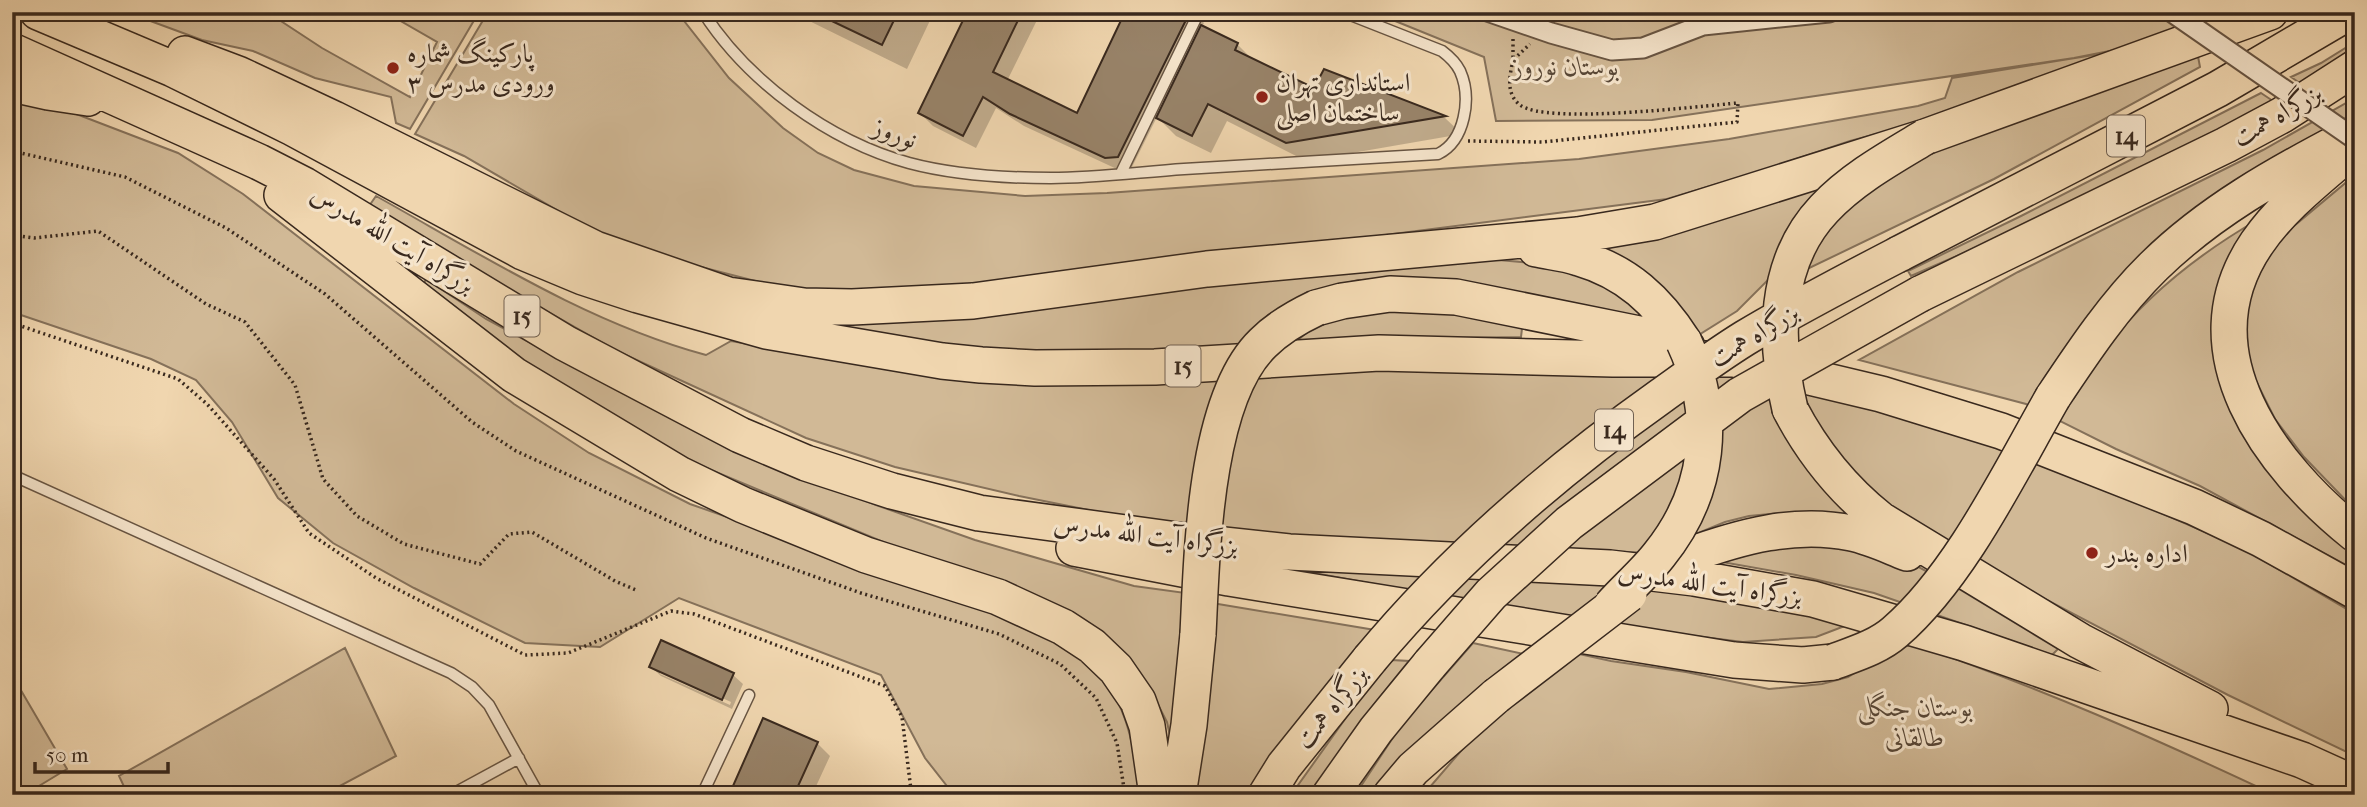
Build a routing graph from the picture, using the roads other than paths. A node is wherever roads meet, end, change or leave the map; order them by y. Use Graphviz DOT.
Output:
graph roads {
  1 [pos="38,12"];
  2 [pos="703,12"];
  3 [pos="1199,12"];
  4 [pos="1343,12"];
  5 [pos="1490,12"];
  6 [pos="1829,12"];
  7 [pos="2172,12"];
  8 [pos="2270,12"];
  9 [pos="2349,12"];
  10 [pos="96,35"];
  11 [pos="12,51"];
  12 [pos="2355,68"];
  13 [pos="12,84"];
  14 [pos="128,103"];
  15 [pos="2355,133"];
  16 [pos="207,137"];
  17 [pos="1925,137"];
  18 [pos="2355,139"];
  19 [pos="2355,146"];
  20 [pos="1121,173"];
  21 [pos="1503,243"];
  22 [pos="1734,359"];
  23 [pos="12,475"];
  24 [pos="928,502"];
  25 [pos="2355,534"];
  26 [pos="2355,591"];
  27 [pos="2016,603"];
  28 [pos="1611,606"];
  29 [pos="749,695"];
  30 [pos="519,758"];
  31 [pos="2302,760"];
  32 [pos="2355,784"];
  33 [pos="451,795"];
  34 [pos="539,795"];
  35 [pos="702,795"];
  36 [pos="1157,795"];
  37 [pos="1178,795"];
  38 [pos="1266,795"];
  39 [pos="1330,795"];
  40 [pos="1391,795"];
  1 -- 10 [label="highway, بزرگراه آیت الله مدرس / 15"];
  2 -- 20 [label="lane, نوروز"];
  3 -- 20 [label="lane"];
  4 -- 20 [label="lane, نوروز"];
  5 -- 6 [label="street"];
  7 -- 18 [label="street, bridge"];
  8 -- 17 [label="highway"];
  9 -- 38 [label="highway, بزرگراه همت / 14, bridge"];
  10 -- 21 [label="highway"];
  10 -- 22 [label="highway, بزرگراه آیت الله مدرس / 15"];
  11 -- 14 [label="highway, بزرگراه آیت الله مدرس / 15"];
  12 -- 39 [label="highway, بزرگراه همت / 14, bridge"];
  13 -- 14 [label="highway"];
  14 -- 16 [label="highway, بزرگراه آیت الله مدرس / 15"];
  15 -- 24 [label="highway, bridge"];
  16 -- 24 [label="highway, بزرگراه آیت الله مدرس / 15"];
  16 -- 36 [label="highway"];
  17 -- 21 [label="highway"];
  17 -- 27 [label="highway, bridge"];
  19 -- 25 [label="highway"];
  21 -- 28 [label="highway, bridge"];
  22 -- 26 [label="highway, بزرگراه آیت الله مدرس / 15"];
  22 -- 37 [label="highway, bridge"];
  23 -- 30 [label="lane"];
  24 -- 31 [label="highway, بزرگراه آیت الله مدرس / 15"];
  27 -- 28 [label="highway, bridge"];
  27 -- 31 [label="highway"];
  28 -- 40 [label="highway, bridge"];
  29 -- 35 [label="lane"];
  30 -- 33 [label="lane"];
  30 -- 34 [label="lane"];
  31 -- 32 [label="highway, بزرگراه آیت الله مدرس / 15"];
}
